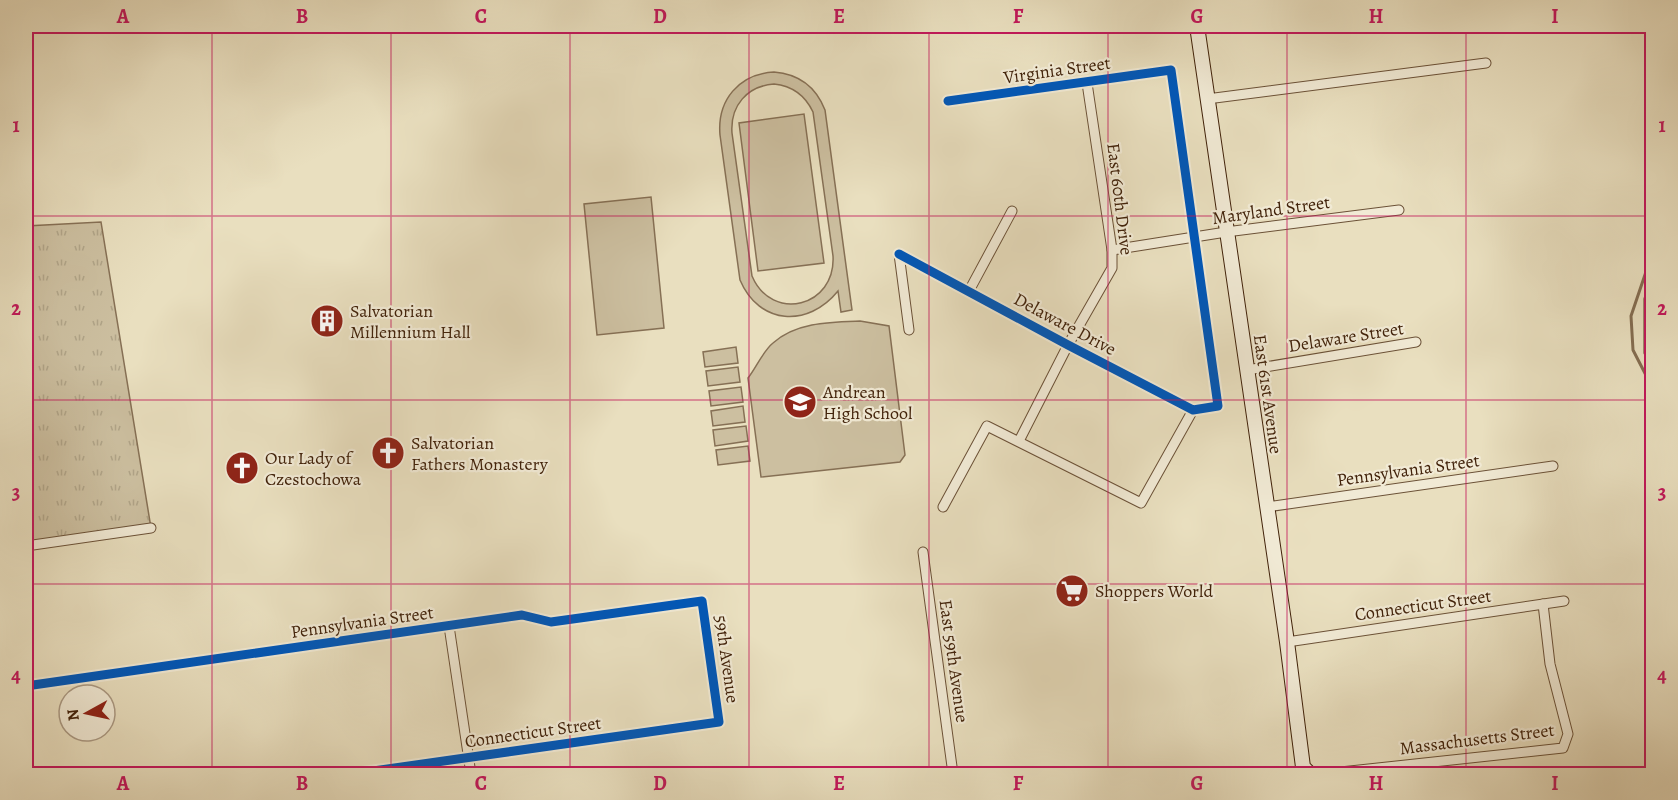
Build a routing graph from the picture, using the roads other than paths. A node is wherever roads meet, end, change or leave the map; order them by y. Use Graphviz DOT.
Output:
graph roads {
  1 [pos="1197,26"];
  2 [pos="1486,63"];
  3 [pos="1087,83"];
  4 [pos="1207,99"];
  5 [pos="948,101"];
  6 [pos="1399,210"];
  7 [pos="1012,211"];
  8 [pos="1226,232"];
  9 [pos="1195,237"];
  10 [pos="1112,250"];
  11 [pos="969,291"];
  12 [pos="909,330"];
  13 [pos="1416,342"];
  14 [pos="1068,345"];
  15 [pos="1246,370"];
  16 [pos="1193,410"];
  17 [pos="1019,441"];
  18 [pos="1553,466"];
  19 [pos="943,507"];
  20 [pos="1267,507"];
  21 [pos="151,528"];
  22 [pos="26,546"];
  23 [pos="923,552"];
  24 [pos="702,601"];
  25 [pos="1564,601"];
  26 [pos="1543,604"];
  27 [pos="449,626"];
  28 [pos="1287,642"];
  29 [pos="26,686"];
  30 [pos="719,722"];
  31 [pos="469,758"];
  32 [pos="1304,772"];
  33 [pos="352,774"];
  34 [pos="471,774"];
  35 [pos="953,774"];
  36 [pos="1322,774"];
  1 -- 4 [label="main road, East 61st Avenue"];
  2 -- 4 [label="street"];
  3 -- 5 [label="street, Virginia Street"];
  3 -- 9 [label="street, Virginia Street"];
  3 -- 10 [label="street, East 60th Drive"];
  4 -- 8 [label="main road, East 61st Avenue"];
  6 -- 8 [label="street, Maryland Street"];
  7 -- 11 [label="street"];
  8 -- 9 [label="street, Maryland Street"];
  8 -- 15 [label="main road, East 61st Avenue"];
  9 -- 10 [label="street, Maryland Street"];
  9 -- 16 [label="street"];
  10 -- 14 [label="street, East 60th Drive"];
  11 -- 12 [label="street, Delaware Drive"];
  11 -- 14 [label="street, Delaware Drive"];
  13 -- 15 [label="street, Delaware Street"];
  14 -- 16 [label="street, Delaware Drive"];
  14 -- 17 [label="street, East 60th Drive"];
  15 -- 20 [label="main road, East 61st Avenue"];
  16 -- 17 [label="street"];
  17 -- 19 [label="street"];
  18 -- 20 [label="street, Pennsylvania Street"];
  20 -- 28 [label="main road, East 61st Avenue"];
  21 -- 22 [label="street"];
  23 -- 35 [label="street, East 59th Avenue"];
  24 -- 27 [label="street, Pennsylvania Street"];
  24 -- 30 [label="street, 59th Avenue"];
  25 -- 26 [label="street, Connecticut Street"];
  26 -- 28 [label="street, Connecticut Street"];
  26 -- 36 [label="street, Massachusetts Street"];
  27 -- 29 [label="street, Pennsylvania Street"];
  27 -- 31 [label="street"];
  28 -- 32 [label="main road, East 61st Avenue"];
  30 -- 31 [label="street, Connecticut Street"];
  31 -- 33 [label="street, Connecticut Street"];
  31 -- 34 [label="street"];
}
